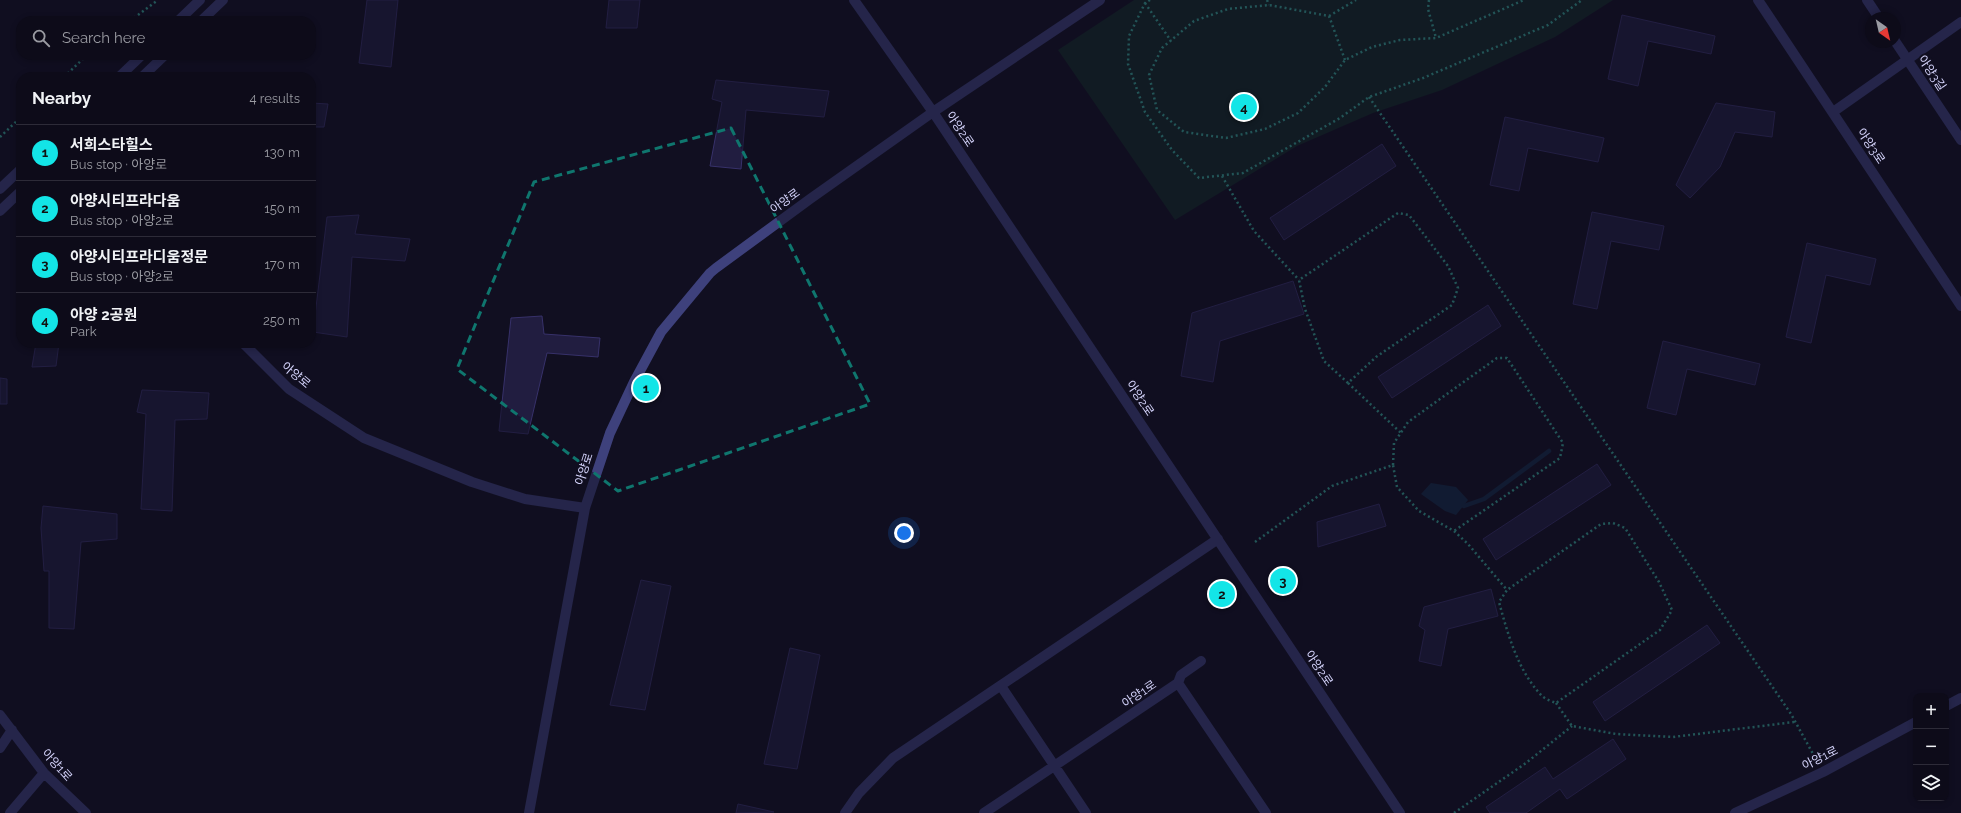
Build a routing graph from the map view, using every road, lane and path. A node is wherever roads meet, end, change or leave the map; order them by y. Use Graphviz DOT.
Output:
graph roads {
  1 [pos="158,0"];
  2 [pos="200,0"];
  3 [pos="223,0"];
  4 [pos="854,0"];
  5 [pos="1100,0"];
  6 [pos="1150,0"];
  7 [pos="1267,0"];
  8 [pos="1356,0"];
  9 [pos="1430,0"];
  10 [pos="1524,0"];
  11 [pos="1582,0"];
  12 [pos="1758,0"];
  13 [pos="1867,0"];
  14 [pos="1145,3"];
  15 [pos="1270,4"];
  16 [pos="1875,12"];
  17 [pos="137,16"];
  18 [pos="183,16"];
  19 [pos="206,16"];
  20 [pos="1329,16"];
  21 [pos="1961,22"];
  22 [pos="1436,38"];
  23 [pos="1171,41"];
  24 [pos="1900,48"];
  25 [pos="1907,59"];
  26 [pos="82,60"];
  27 [pos="137,60"];
  28 [pos="160,60"];
  29 [pos="1346,60"];
  30 [pos="69,72"];
  31 [pos="124,72"];
  32 [pos="147,72"];
  33 [pos="1369,97"];
  34 [pos="933,112"];
  35 [pos="1833,112"];
  36 [pos="16,122"];
  37 [pos="0,137"];
  38 [pos="1961,140"];
  39 [pos="16,174"];
  40 [pos="1222,176"];
  41 [pos="0,189"];
  42 [pos="16,196"];
  43 [pos="0,211"];
  44 [pos="1299,280"];
  45 [pos="1961,306"];
  46 [pos="248,348"];
  47 [pos="1348,383"];
  48 [pos="1401,433"];
  49 [pos="1393,465"];
  50 [pos="585,508"];
  51 [pos="1454,531"];
  52 [pos="1218,539"];
  53 [pos="1255,542"];
  54 [pos="1507,590"];
  55 [pos="1201,661"];
  56 [pos="1178,683"];
  57 [pos="1001,686"];
  58 [pos="1961,698"];
  59 [pos="1556,703"];
  60 [pos="1949,704"];
  61 [pos="0,715"];
  62 [pos="1794,722"];
  63 [pos="1913,724"];
  64 [pos="1572,726"];
  65 [pos="12,730"];
  66 [pos="0,748"];
  67 [pos="1811,751"];
  68 [pos="1054,766"];
  69 [pos="44,773"];
  70 [pos="10,813"];
  71 [pos="86,813"];
  72 [pos="529,813"];
  73 [pos="845,813"];
  74 [pos="984,813"];
  75 [pos="1086,813"];
  76 [pos="1266,813"];
  77 [pos="1400,813"];
  78 [pos="1454,813"];
  79 [pos="1735,813"];
  1 -- 17 [label="path"];
  2 -- 18 [label="street"];
  3 -- 19 [label="street"];
  4 -- 34 [label="street, 아양2로"];
  5 -- 34 [label="street, 아양로"];
  6 -- 14 [label="path"];
  7 -- 15 [label="path"];
  8 -- 20 [label="path"];
  9 -- 22 [label="path"];
  10 -- 22 [label="path"];
  11 -- 33 [label="path"];
  12 -- 35 [label="street, 아양3로"];
  13 -- 16 [label="street"];
  14 -- 23 [label="path"];
  14 -- 40 [label="path"];
  15 -- 20 [label="path"];
  15 -- 23 [label="path"];
  20 -- 29 [label="path"];
  21 -- 25 [label="street"];
  22 -- 29 [label="path"];
  23 -- 29 [label="path"];
  24 -- 25 [label="street, 아양3길"];
  25 -- 35 [label="street"];
  25 -- 38 [label="street, 아양3길"];
  26 -- 30 [label="path"];
  27 -- 31 [label="street"];
  28 -- 32 [label="street"];
  33 -- 40 [label="path"];
  33 -- 62 [label="path"];
  34 -- 50 [label="street, 아양로"];
  34 -- 52 [label="street, 아양2로"];
  35 -- 45 [label="street, 아양3로"];
  36 -- 37 [label="path"];
  39 -- 41 [label="street"];
  40 -- 44 [label="path"];
  42 -- 43 [label="street"];
  44 -- 47 [label="path"];
  44 -- 47 [label="path"];
  46 -- 50 [label="street, 아양로"];
  47 -- 48 [label="path"];
  48 -- 49 [label="path"];
  48 -- 51 [label="path"];
  49 -- 51 [label="path"];
  49 -- 53 [label="path"];
  50 -- 72 [label="street, 아양로"];
  51 -- 54 [label="path"];
  52 -- 57 [label="street"];
  52 -- 77 [label="street, 아양2로"];
  54 -- 59 [label="path"];
  54 -- 59 [label="path"];
  55 -- 56 [label="street, 아양1로"];
  56 -- 68 [label="street, 아양1로"];
  56 -- 76 [label="street"];
  57 -- 68 [label="street"];
  57 -- 73 [label="street"];
  58 -- 60 [label="street"];
  59 -- 64 [label="path"];
  61 -- 65 [label="street, 아양1로"];
  62 -- 64 [label="path"];
  62 -- 67 [label="path"];
  63 -- 79 [label="street, 아양1로"];
  64 -- 78 [label="path"];
  65 -- 66 [label="street"];
  65 -- 69 [label="street, 아양1로"];
  68 -- 74 [label="street, 아양1로"];
  68 -- 75 [label="street"];
  69 -- 70 [label="street"];
  69 -- 71 [label="street, 아양1로"];
}
